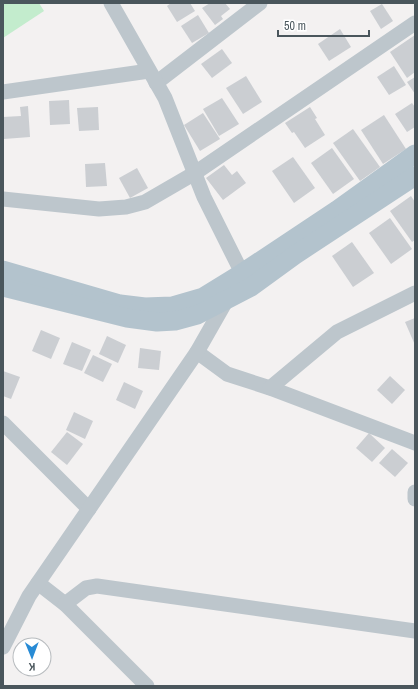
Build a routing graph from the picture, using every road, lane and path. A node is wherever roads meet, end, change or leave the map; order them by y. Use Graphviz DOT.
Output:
graph roads {
  1 [pos="111,3"];
  2 [pos="260,3"];
  3 [pos="415,23"];
  4 [pos="153,77"];
  5 [pos="3,92"];
  6 [pos="415,154"];
  7 [pos="195,173"];
  8 [pos="415,176"];
  9 [pos="3,198"];
  10 [pos="3,270"];
  11 [pos="242,272"];
  12 [pos="3,287"];
  13 [pos="415,293"];
  14 [pos="226,300"];
  15 [pos="197,352"];
  16 [pos="270,388"];
  17 [pos="3,423"];
  18 [pos="415,443"];
  19 [pos="415,492"];
  20 [pos="415,498"];
  21 [pos="89,509"];
  22 [pos="38,583"];
  23 [pos="65,604"];
  24 [pos="415,632"];
  25 [pos="3,647"];
  26 [pos="147,686"];
  1 -- 4 [label="street"];
  2 -- 4 [label="street"];
  3 -- 7 [label="street"];
  4 -- 5 [label="street"];
  4 -- 7 [label="street"];
  6 -- 11 [label="main road"];
  7 -- 9 [label="street"];
  7 -- 11 [label="street"];
  8 -- 14 [label="main road"];
  10 -- 11 [label="main road"];
  11 -- 14 [label="street"];
  12 -- 14 [label="main road"];
  13 -- 16 [label="street"];
  14 -- 15 [label="street"];
  15 -- 16 [label="street"];
  15 -- 21 [label="street"];
  16 -- 18 [label="street"];
  17 -- 21 [label="street"];
  19 -- 20 [label="street"];
  21 -- 22 [label="street"];
  22 -- 23 [label="street"];
  22 -- 25 [label="street"];
  23 -- 24 [label="street"];
  23 -- 26 [label="street"];
}
